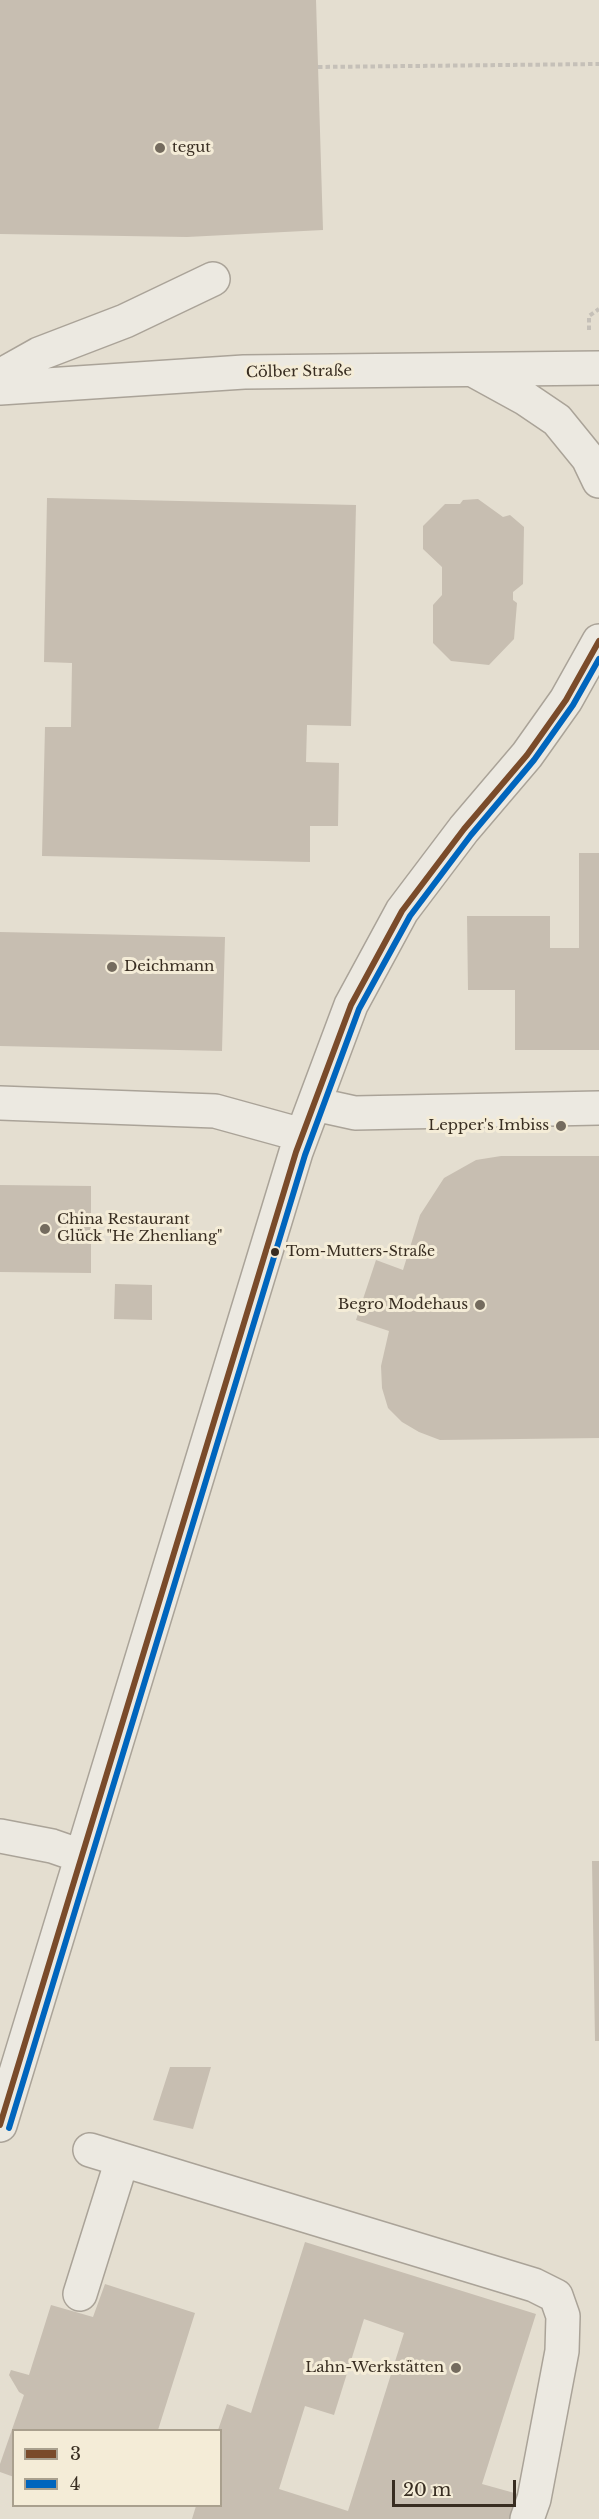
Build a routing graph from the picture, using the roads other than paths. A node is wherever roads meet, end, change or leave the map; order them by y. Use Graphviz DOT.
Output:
graph roads {
  1 [pos="213,279"];
  2 [pos="599,368"];
  3 [pos="473,370"];
  4 [pos="0,376"];
  5 [pos="0,388"];
  6 [pos="599,481"];
  7 [pos="599,641"];
  8 [pos="0,1103"];
  9 [pos="314,1104"];
  10 [pos="599,1108"];
  11 [pos="302,1135"];
  12 [pos="0,1836"];
  13 [pos="81,1856"];
  14 [pos="0,2125"];
  15 [pos="90,2150"];
  16 [pos="122,2160"];
  17 [pos="80,2294"];
  18 [pos="527,2519"];
  1 -- 4 [label="street"];
  2 -- 3 [label="street, Cölber Straße"];
  3 -- 5 [label="street, Cölber Straße"];
  3 -- 6 [label="street"];
  7 -- 9 [label="street"];
  8 -- 11 [label="street"];
  9 -- 10 [label="street"];
  9 -- 11 [label="street"];
  11 -- 13 [label="street"];
  12 -- 13 [label="street"];
  13 -- 14 [label="street"];
  15 -- 16 [label="street"];
  16 -- 17 [label="street"];
  16 -- 18 [label="street"];
}
